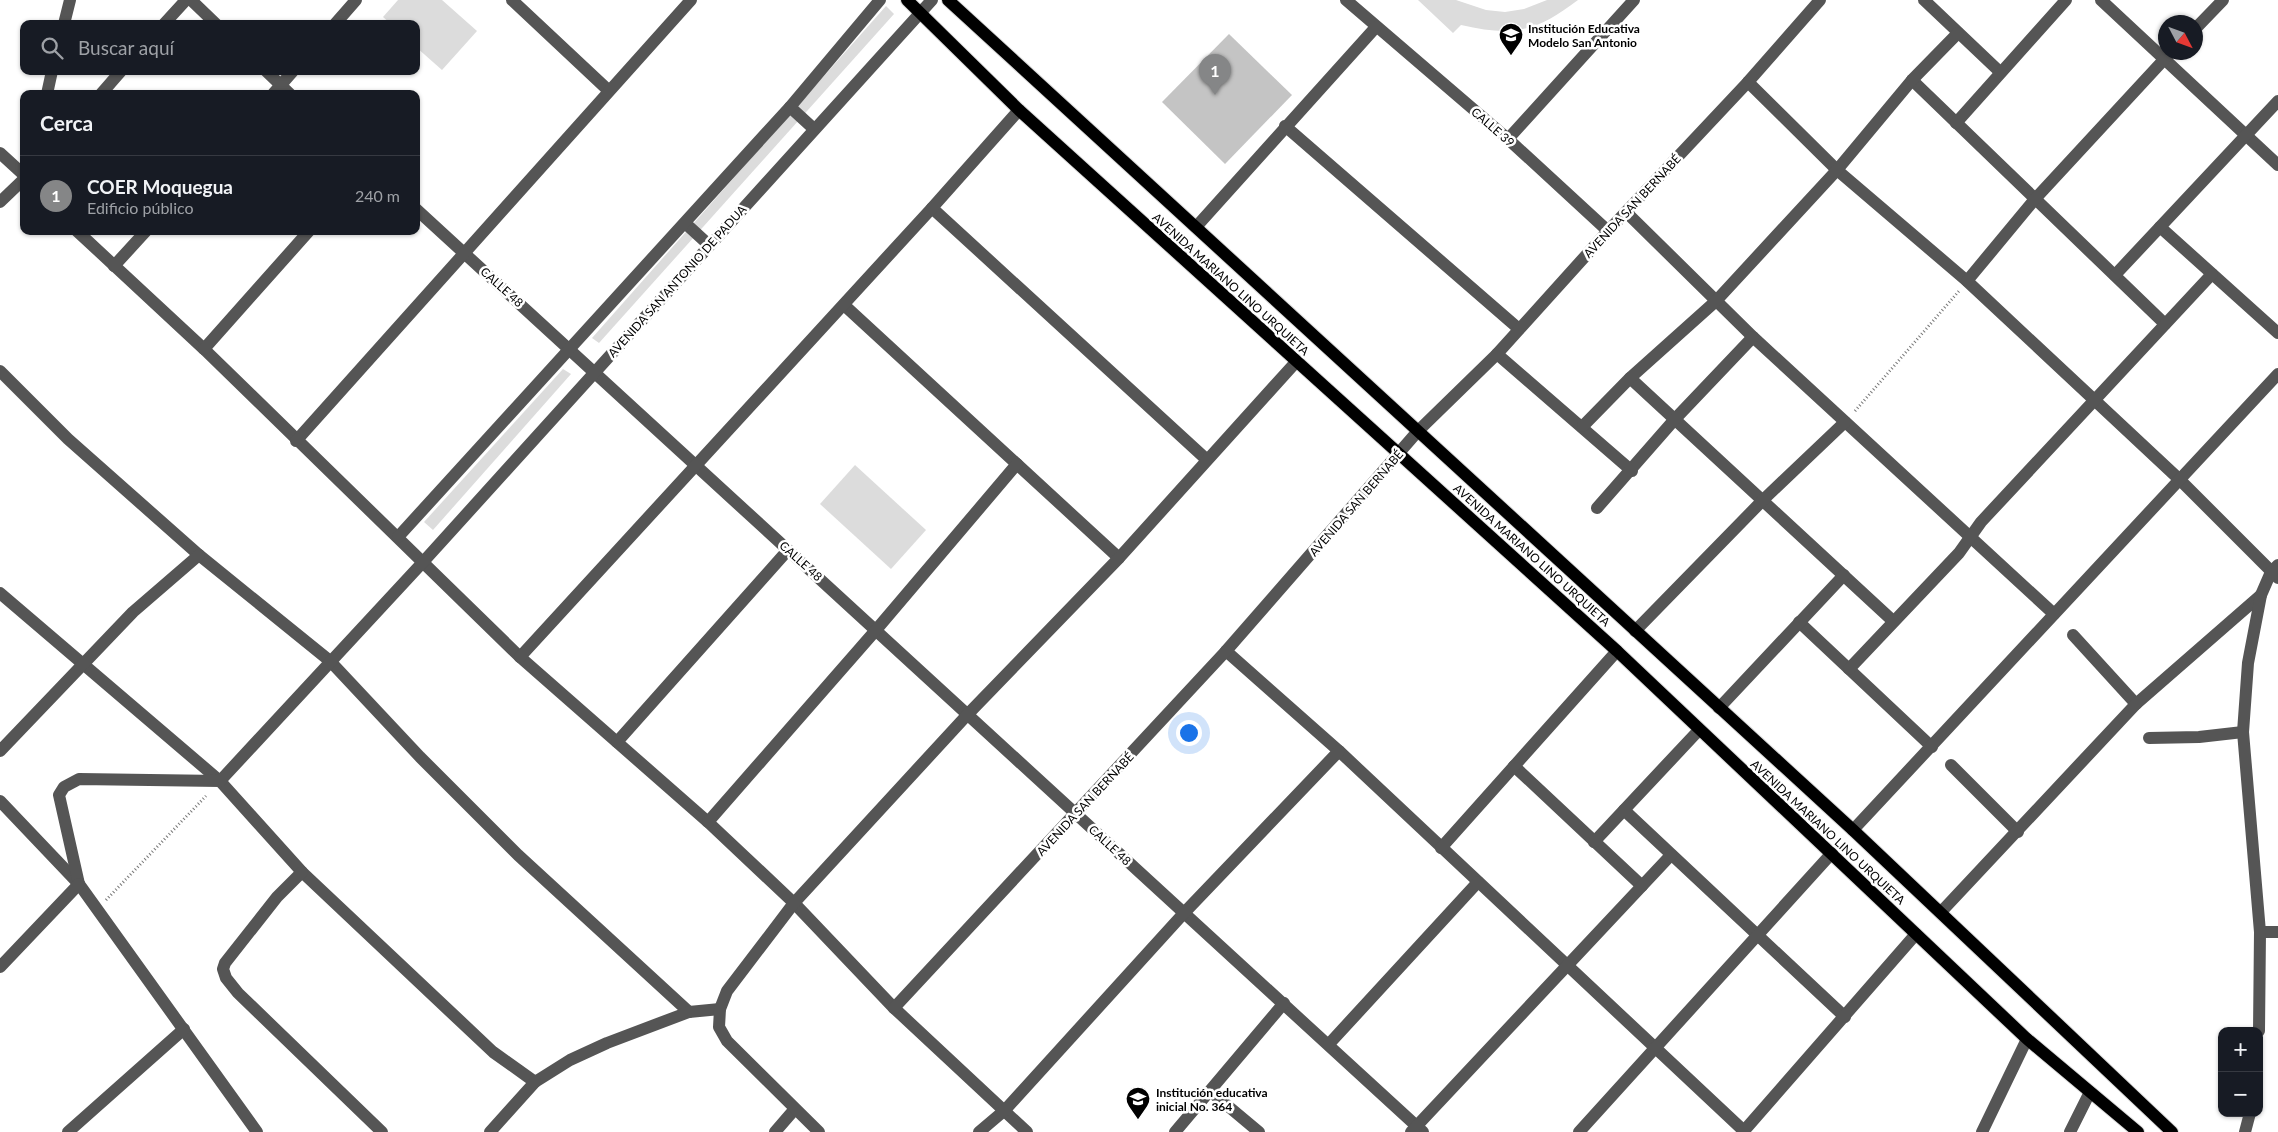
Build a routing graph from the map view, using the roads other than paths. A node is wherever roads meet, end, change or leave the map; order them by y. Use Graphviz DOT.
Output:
graph roads {
  1 [pos="70,0"];
  2 [pos="186,0"];
  3 [pos="191,0"];
  4 [pos="356,0"];
  5 [pos="512,0"];
  6 [pos="690,0"];
  7 [pos="880,0"];
  8 [pos="907,0"];
  9 [pos="932,0"];
  10 [pos="948,0"];
  11 [pos="1346,0"];
  12 [pos="1634,0"];
  13 [pos="1820,0"];
  14 [pos="1924,0"];
  15 [pos="2066,0"];
  16 [pos="2101,0"];
  17 [pos="2222,0"];
  18 [pos="920,12"];
  19 [pos="65,20"];
  20 [pos="168,20"];
  21 [pos="212,20"];
  22 [pos="338,20"];
  23 [pos="2203,20"];
  24 [pos="1376,27"];
  25 [pos="1958,32"];
  26 [pos="2158,48"];
  27 [pos="2164,60"];
  28 [pos="2172,60"];
  29 [pos="2000,72"];
  30 [pos="51,75"];
  31 [pos="118,75"];
  32 [pos="269,75"];
  33 [pos="291,75"];
  34 [pos="1912,80"];
  35 [pos="1748,82"];
  36 [pos="48,90"];
  37 [pos="104,90"];
  38 [pos="280,90"];
  39 [pos="282,90"];
  40 [pos="608,90"];
  41 [pos="2278,101"];
  42 [pos="790,107"];
  43 [pos="1019,110"];
  44 [pos="1956,123"];
  45 [pos="1285,126"];
  46 [pos="814,129"];
  47 [pos="2246,135"];
  48 [pos="1508,140"];
  49 [pos="0,153"];
  50 [pos="2278,165"];
  51 [pos="1837,170"];
  52 [pos="20,171"];
  53 [pos="20,183"];
  54 [pos="2035,199"];
  55 [pos="0,202"];
  56 [pos="932,208"];
  57 [pos="1626,212"];
  58 [pos="420,214"];
  59 [pos="685,223"];
  60 [pos="1196,227"];
  61 [pos="2160,227"];
  62 [pos="1608,231"];
  63 [pos="81,235"];
  64 [pos="142,235"];
  65 [pos="305,235"];
  66 [pos="709,245"];
  67 [pos="463,252"];
  68 [pos="114,266"];
  69 [pos="2212,274"];
  70 [pos="2115,275"];
  71 [pos="1967,281"];
  72 [pos="1716,301"];
  73 [pos="844,305"];
  74 [pos="2165,324"];
  75 [pos="1519,329"];
  76 [pos="2278,333"];
  77 [pos="1753,337"];
  78 [pos="204,349"];
  79 [pos="570,350"];
  80 [pos="1497,354"];
  81 [pos="1296,362"];
  82 [pos="0,371"];
  83 [pos="595,372"];
  84 [pos="2278,374"];
  85 [pos="1630,378"];
  86 [pos="2093,400"];
  87 [pos="1675,420"];
  88 [pos="1845,422"];
  89 [pos="1582,426"];
  90 [pos="1418,431"];
  91 [pos="296,441"];
  92 [pos="1401,454"];
  93 [pos="1206,459"];
  94 [pos="1017,464"];
  95 [pos="696,466"];
  96 [pos="1632,471"];
  97 [pos="2180,480"];
  98 [pos="1763,500"];
  99 [pos="1597,508"];
  100 [pos="398,537"];
  101 [pos="1970,538"];
  102 [pos="788,550"];
  103 [pos="199,555"];
  104 [pos="1119,558"];
  105 [pos="424,562"];
  106 [pos="2276,572"];
  107 [pos="1844,575"];
  108 [pos="0,593"];
  109 [pos="2260,595"];
  110 [pos="2054,614"];
  111 [pos="1894,621"];
  112 [pos="1799,622"];
  113 [pos="876,630"];
  114 [pos="1635,631"];
  115 [pos="2073,635"];
  116 [pos="1226,650"];
  117 [pos="1617,650"];
  118 [pos="520,657"];
  119 [pos="330,661"];
  120 [pos="82,665"];
  121 [pos="1849,668"];
  122 [pos="2136,704"];
  123 [pos="1719,708"];
  124 [pos="968,714"];
  125 [pos="1698,730"];
  126 [pos="2242,732"];
  127 [pos="2149,738"];
  128 [pos="617,742"];
  129 [pos="1932,747"];
  130 [pos="0,751"];
  131 [pos="1339,752"];
  132 [pos="1951,765"];
  133 [pos="1514,766"];
  134 [pos="220,781"];
  135 [pos="0,801"];
  136 [pos="1624,810"];
  137 [pos="1076,813"];
  138 [pos="708,822"];
  139 [pos="1853,830"];
  140 [pos="2018,832"];
  141 [pos="1594,842"];
  142 [pos="1441,848"];
  143 [pos="1832,853"];
  144 [pos="1671,855"];
  145 [pos="302,872"];
  146 [pos="1478,882"];
  147 [pos="79,884"];
  148 [pos="1642,886"];
  149 [pos="794,904"];
  150 [pos="1941,912"];
  151 [pos="1184,913"];
  152 [pos="2260,932"];
  153 [pos="2278,932"];
  154 [pos="1758,933"];
  155 [pos="1916,934"];
  156 [pos="1567,965"];
  157 [pos="0,967"];
  158 [pos="1284,1003"];
  159 [pos="894,1008"];
  160 [pos="720,1009"];
  161 [pos="689,1012"];
  162 [pos="1845,1017"];
  163 [pos="2259,1027"];
  164 [pos="184,1028"];
  165 [pos="2027,1040"];
  166 [pos="1329,1044"];
  167 [pos="1656,1047"];
  168 [pos="535,1082"];
  169 [pos="1210,1091"];
  170 [pos="2090,1092"];
  171 [pos="794,1110"];
  172 [pos="1006,1110"];
  173 [pos="2249,1117"];
  174 [pos="251,1130"];
  175 [pos="1417,1130"];
  176 [pos="68,1132"];
  177 [pos="382,1132"];
  178 [pos="490,1132"];
  179 [pos="775,1132"];
  180 [pos="819,1132"];
  181 [pos="979,1132"];
  182 [pos="1027,1132"];
  183 [pos="1175,1132"];
  184 [pos="1259,1132"];
  185 [pos="1579,1132"];
  186 [pos="1744,1132"];
  187 [pos="1982,1132"];
  188 [pos="2070,1132"];
  189 [pos="2138,1132"];
  190 [pos="2172,1132"];
  191 [pos="2245,1132"];
  1 -- 19 [label="street"];
  2 -- 20 [label="street"];
  3 -- 21 [label="street"];
  4 -- 22 [label="street"];
  5 -- 40 [label="street"];
  6 -- 40 [label="street"];
  7 -- 42 [label="street"];
  8 -- 18 [label="main road, AVENIDA MARIANO LINO URQUIETA"];
  9 -- 18 [label="street, AVENIDA SAN ANTONIO DE PADUA"];
  10 -- 60 [label="main road, AVENIDA MARIANO LINO URQUIETA"];
  11 -- 24 [label="street, CALLE 39"];
  12 -- 48 [label="street"];
  13 -- 35 [label="street, AVENIDA SAN BERNABÉ"];
  14 -- 25 [label="street"];
  15 -- 29 [label="street"];
  16 -- 26 [label="street"];
  17 -- 23 [label="street"];
  18 -- 43 [label="main road, AVENIDA MARIANO LINO URQUIETA"];
  18 -- 46 [label="street, AVENIDA SAN ANTONIO DE PADUA"];
  24 -- 45 [label="street"];
  24 -- 48 [label="street, CALLE 39"];
  25 -- 29 [label="street"];
  25 -- 34 [label="street"];
  27 -- 54 [label="street"];
  28 -- 47 [label="street"];
  29 -- 44 [label="street"];
  30 -- 36 [label="street"];
  31 -- 37 [label="street"];
  32 -- 38 [label="street"];
  33 -- 39 [label="street"];
  34 -- 44 [label="street"];
  34 -- 51 [label="street"];
  35 -- 51 [label="street"];
  35 -- 57 [label="street, AVENIDA SAN BERNABÉ"];
  40 -- 67 [label="street"];
  41 -- 47 [label="street"];
  42 -- 46 [label="street"];
  42 -- 59 [label="street"];
  43 -- 56 [label="street"];
  43 -- 81 [label="main road, AVENIDA MARIANO LINO URQUIETA"];
  44 -- 54 [label="street"];
  45 -- 60 [label="street"];
  45 -- 75 [label="street"];
  46 -- 66 [label="street, AVENIDA SAN ANTONIO DE PADUA"];
  47 -- 50 [label="street"];
  47 -- 61 [label="street"];
  48 -- 62 [label="street, CALLE 39"];
  49 -- 52 [label="street"];
  51 -- 71 [label="street"];
  51 -- 72 [label="street"];
  53 -- 55 [label="street"];
  54 -- 70 [label="street"];
  54 -- 71 [label="street"];
  56 -- 73 [label="street"];
  56 -- 93 [label="street"];
  57 -- 62 [label="street, AVENIDA SAN BERNABÉ"];
  57 -- 72 [label="street"];
  58 -- 67 [label="street, CALLE 48"];
  59 -- 66 [label="street"];
  59 -- 79 [label="street"];
  60 -- 90 [label="main road, AVENIDA MARIANO LINO URQUIETA"];
  61 -- 69 [label="street"];
  61 -- 70 [label="street"];
  62 -- 75 [label="street, AVENIDA SAN BERNABÉ"];
  63 -- 68 [label="street"];
  64 -- 68 [label="street"];
  65 -- 78 [label="street"];
  66 -- 83 [label="street, AVENIDA SAN ANTONIO DE PADUA"];
  67 -- 79 [label="street, CALLE 48"];
  67 -- 91 [label="street"];
  68 -- 78 [label="street"];
  69 -- 74 [label="street"];
  69 -- 76 [label="street"];
  70 -- 74 [label="street"];
  71 -- 86 [label="street"];
  72 -- 77 [label="street"];
  72 -- 85 [label="street"];
  73 -- 94 [label="street"];
  73 -- 95 [label="street"];
  74 -- 86 [label="street"];
  75 -- 80 [label="street, AVENIDA SAN BERNABÉ"];
  77 -- 87 [label="street"];
  77 -- 88 [label="street"];
  78 -- 91 [label="street"];
  79 -- 83 [label="street, CALLE 48"];
  79 -- 100 [label="street"];
  80 -- 89 [label="street"];
  80 -- 90 [label="street, AVENIDA SAN BERNABÉ"];
  81 -- 92 [label="main road, AVENIDA MARIANO LINO URQUIETA"];
  81 -- 93 [label="street"];
  82 -- 103 [label="street"];
  83 -- 95 [label="street, CALLE 48"];
  83 -- 105 [label="street, AVENIDA SAN ANTONIO DE PADUA"];
  84 -- 97 [label="street"];
  85 -- 87 [label="street"];
  85 -- 89 [label="street"];
  86 -- 97 [label="street"];
  86 -- 101 [label="street"];
  87 -- 96 [label="street"];
  87 -- 98 [label="street"];
  88 -- 98 [label="street"];
  88 -- 101 [label="street"];
  89 -- 96 [label="street"];
  90 -- 92 [label="street, AVENIDA SAN BERNABÉ"];
  90 -- 114 [label="main road, AVENIDA MARIANO LINO URQUIETA"];
  91 -- 100 [label="street"];
  92 -- 116 [label="street, AVENIDA SAN BERNABÉ"];
  92 -- 117 [label="main road, AVENIDA MARIANO LINO URQUIETA"];
  93 -- 104 [label="street"];
  94 -- 104 [label="street"];
  94 -- 113 [label="street"];
  95 -- 102 [label="street, CALLE 48"];
  95 -- 118 [label="street"];
  96 -- 99 [label="street"];
  97 -- 106 [label="street"];
  97 -- 110 [label="street"];
  98 -- 107 [label="street"];
  98 -- 114 [label="street"];
  100 -- 105 [label="street"];
  101 -- 110 [label="street"];
  101 -- 111 [label="street"];
  102 -- 113 [label="street, CALLE 48"];
  102 -- 128 [label="street"];
  103 -- 119 [label="street"];
  103 -- 120 [label="street"];
  104 -- 124 [label="street"];
  105 -- 118 [label="street"];
  105 -- 119 [label="street, AVENIDA SAN ANTONIO DE PADUA"];
  106 -- 109 [label="street"];
  107 -- 111 [label="street"];
  107 -- 112 [label="street"];
  108 -- 120 [label="street"];
  109 -- 122 [label="street"];
  109 -- 126 [label="street"];
  110 -- 129 [label="street"];
  111 -- 121 [label="street"];
  112 -- 121 [label="street"];
  112 -- 123 [label="street"];
  113 -- 124 [label="street, CALLE 48"];
  113 -- 138 [label="street"];
  114 -- 123 [label="main road, AVENIDA MARIANO LINO URQUIETA"];
  115 -- 122 [label="street"];
  116 -- 131 [label="street"];
  116 -- 137 [label="street, AVENIDA SAN BERNABÉ"];
  117 -- 125 [label="main road, AVENIDA MARIANO LINO URQUIETA"];
  117 -- 133 [label="street"];
  118 -- 128 [label="street"];
  119 -- 134 [label="street, AVENIDA SAN ANTONIO DE PADUA"];
  119 -- 161 [label="street"];
  120 -- 130 [label="street"];
  120 -- 134 [label="street"];
  121 -- 129 [label="street"];
  122 -- 140 [label="street"];
  123 -- 139 [label="main road, AVENIDA MARIANO LINO URQUIETA"];
  124 -- 137 [label="street, CALLE 48"];
  124 -- 149 [label="street"];
  125 -- 136 [label="street"];
  125 -- 143 [label="main road, AVENIDA MARIANO LINO URQUIETA"];
  126 -- 127 [label="street"];
  126 -- 152 [label="street"];
  128 -- 138 [label="street"];
  129 -- 139 [label="street"];
  131 -- 142 [label="street"];
  131 -- 151 [label="street"];
  132 -- 140 [label="street"];
  133 -- 141 [label="street"];
  133 -- 142 [label="street"];
  134 -- 145 [label="street"];
  134 -- 147 [label="street"];
  135 -- 147 [label="street"];
  136 -- 141 [label="street"];
  136 -- 144 [label="street"];
  137 -- 151 [label="street, CALLE 48"];
  137 -- 159 [label="street, AVENIDA SAN BERNABÉ"];
  138 -- 149 [label="street"];
  139 -- 150 [label="main road, AVENIDA MARIANO LINO URQUIETA"];
  140 -- 150 [label="street"];
  141 -- 148 [label="street"];
  142 -- 146 [label="street"];
  143 -- 154 [label="street"];
  143 -- 155 [label="main road, AVENIDA MARIANO LINO URQUIETA"];
  144 -- 148 [label="street"];
  144 -- 154 [label="street"];
  145 -- 168 [label="street"];
  145 -- 177 [label="street"];
  146 -- 156 [label="street"];
  146 -- 166 [label="street"];
  147 -- 157 [label="street"];
  147 -- 164 [label="street"];
  148 -- 156 [label="street"];
  149 -- 159 [label="street"];
  149 -- 160 [label="street"];
  150 -- 190 [label="main road, AVENIDA MARIANO LINO URQUIETA"];
  151 -- 158 [label="street, CALLE 48"];
  151 -- 172 [label="street"];
  152 -- 153 [label="street"];
  152 -- 163 [label="street"];
  154 -- 162 [label="street"];
  154 -- 167 [label="street"];
  155 -- 162 [label="street"];
  155 -- 165 [label="main road, AVENIDA MARIANO LINO URQUIETA"];
  156 -- 167 [label="street"];
  156 -- 175 [label="street"];
  158 -- 166 [label="street, CALLE 48"];
  158 -- 169 [label="street"];
  159 -- 172 [label="street"];
  160 -- 161 [label="street"];
  160 -- 171 [label="street"];
  161 -- 168 [label="street"];
  162 -- 186 [label="street"];
  164 -- 174 [label="street"];
  164 -- 176 [label="street"];
  165 -- 170 [label="main road, AVENIDA MARIANO LINO URQUIETA"];
  165 -- 187 [label="street"];
  166 -- 175 [label="street, CALLE 48"];
  167 -- 185 [label="street"];
  167 -- 186 [label="street"];
  168 -- 178 [label="street"];
  169 -- 183 [label="street"];
  169 -- 184 [label="street"];
  170 -- 188 [label="street"];
  170 -- 189 [label="main road, AVENIDA MARIANO LINO URQUIETA"];
  171 -- 179 [label="street"];
  171 -- 180 [label="street"];
  172 -- 181 [label="street"];
  172 -- 182 [label="street"];
  173 -- 191 [label="street"];
}
